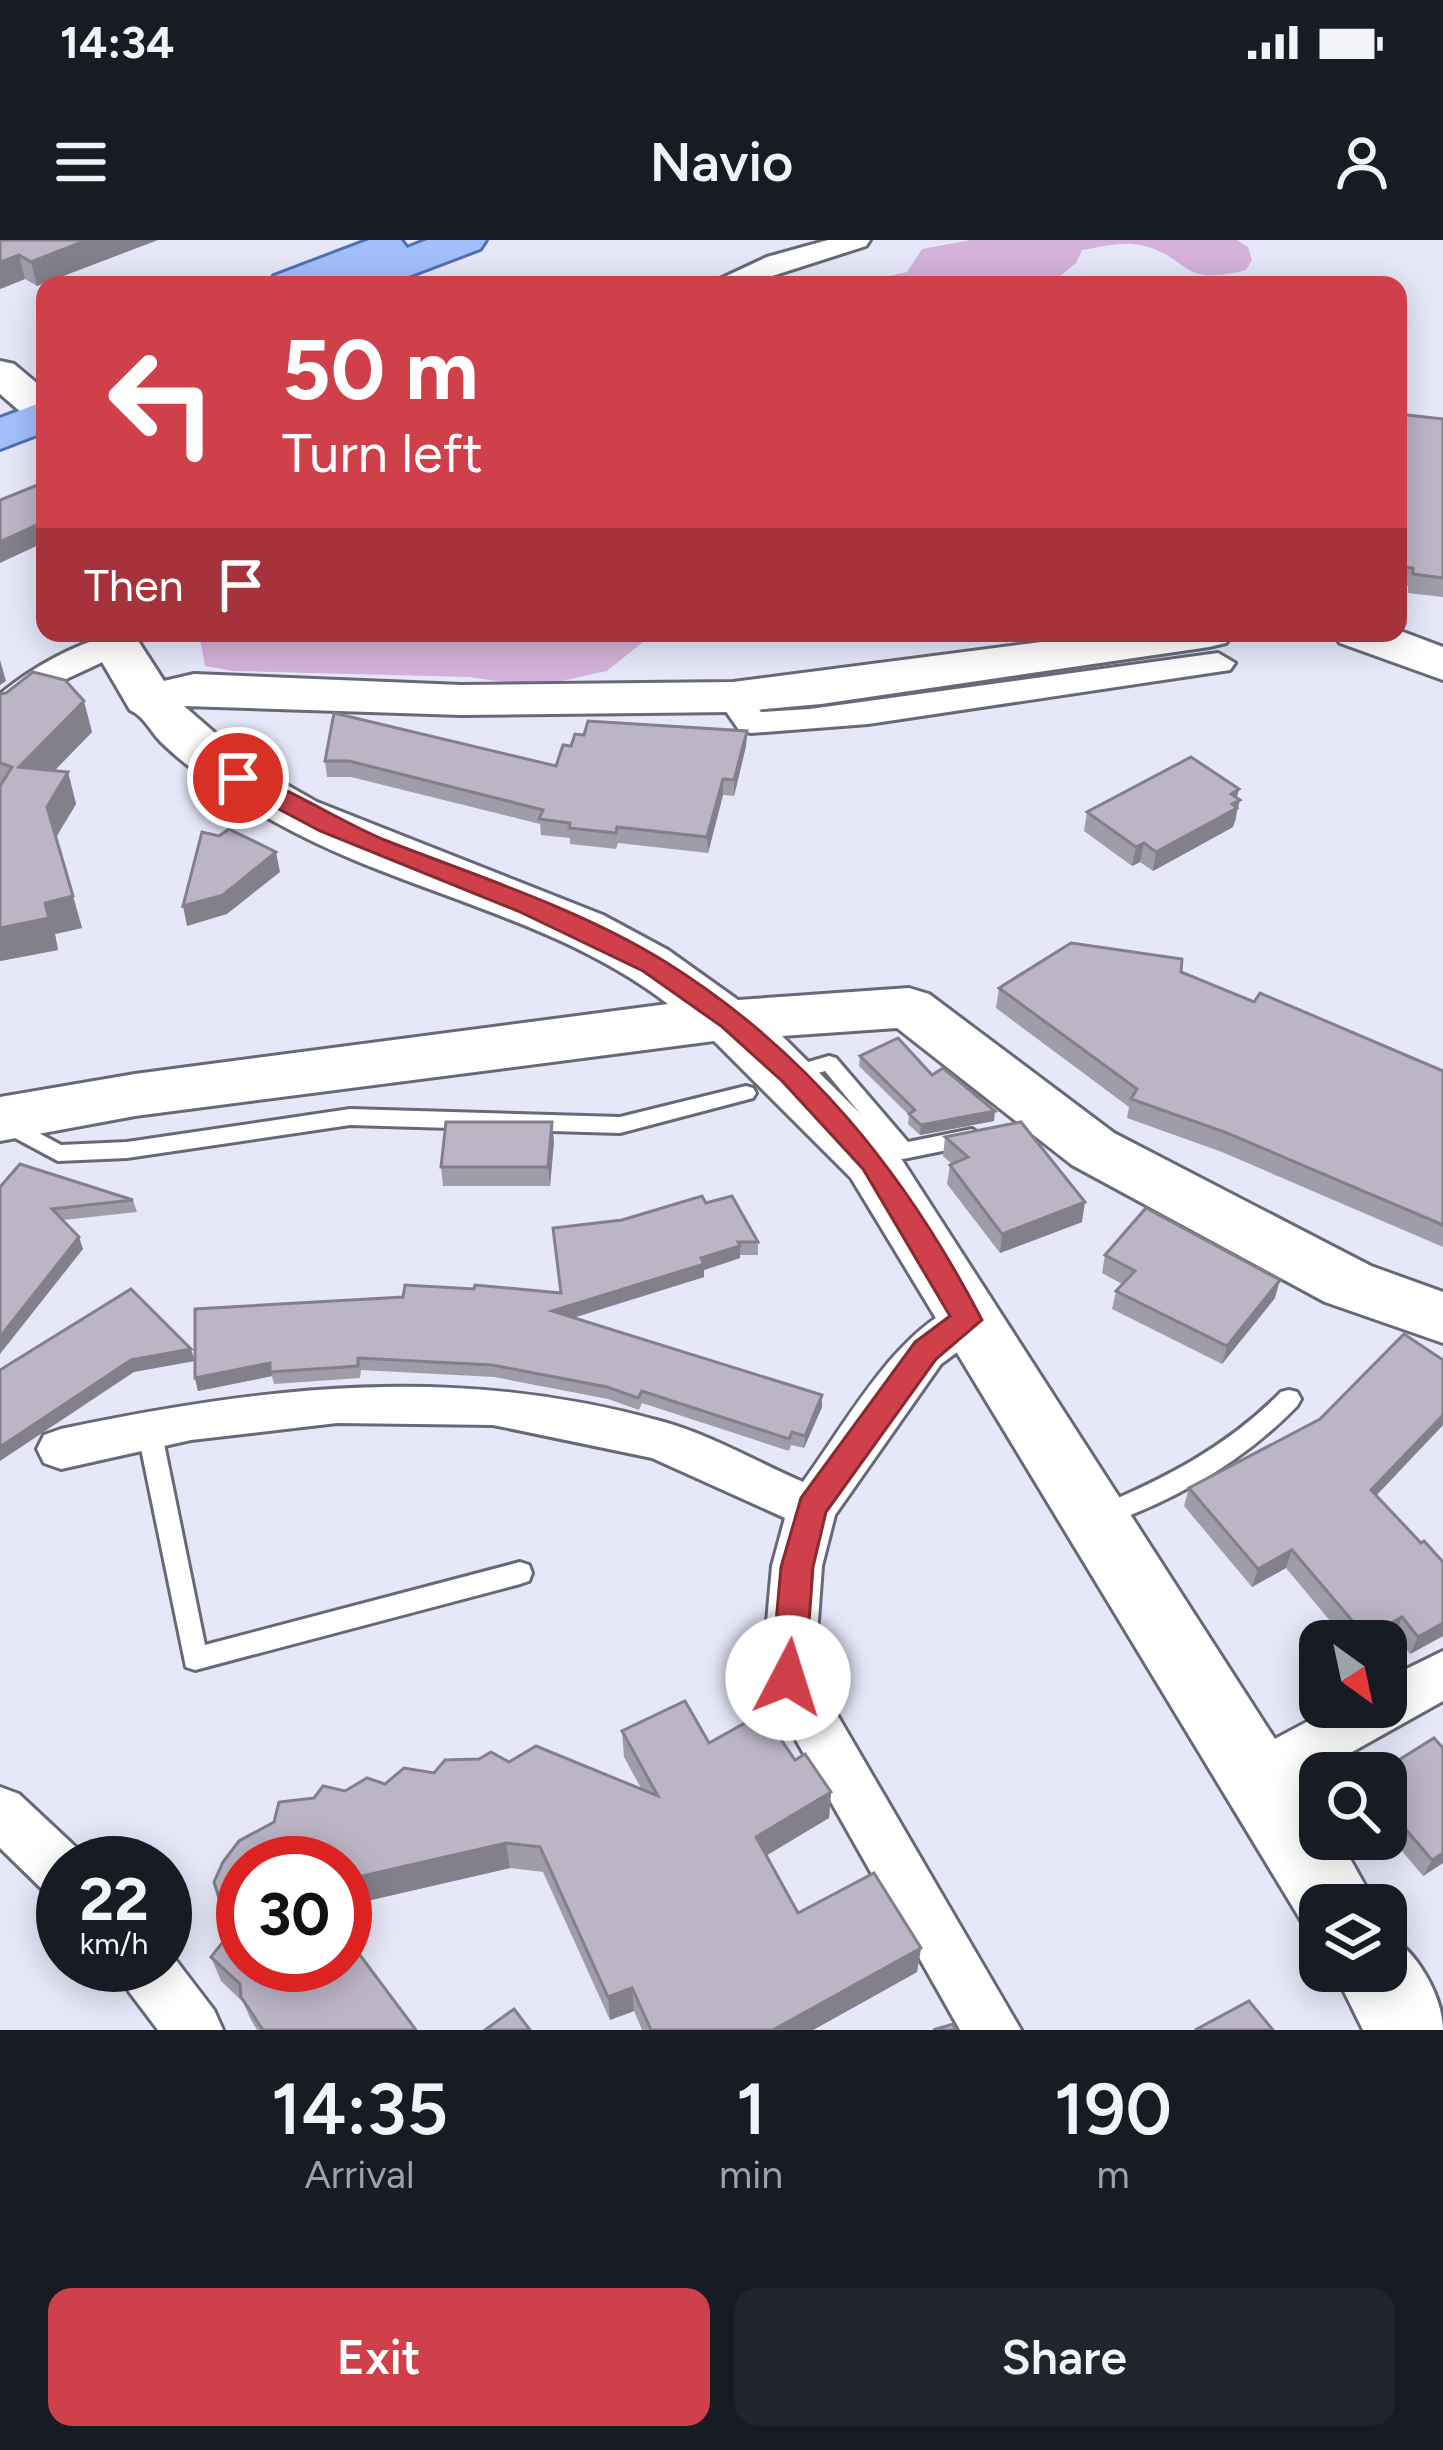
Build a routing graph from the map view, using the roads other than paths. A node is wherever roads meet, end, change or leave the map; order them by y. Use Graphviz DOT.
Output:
graph roads {
  1 [pos="406,240"];
  2 [pos="465,240"];
  3 [pos="857,240"];
  4 [pos="312,276"];
  5 [pos="371,276"];
  6 [pos="747,276"];
  7 [pos="28,400"];
  8 [pos="0,435"];
  9 [pos="105,642"];
  10 [pos="112,642"];
  11 [pos="1387,642"];
  12 [pos="1213,648"];
  13 [pos="1443,666"];
  14 [pos="147,700"];
  15 [pos="0,713"];
  16 [pos="730,1019"];
  17 [pos="769,1084"];
  18 [pos="0,1120"];
  19 [pos="985,1134"];
  20 [pos="1443,1318"];
  21 [pos="968,1320"];
  22 [pos="1289,1399"];
  23 [pos="149,1430"];
  24 [pos="61,1449"];
  25 [pos="812,1508"];
  26 [pos="1093,1520"];
  27 [pos="520,1573"];
  28 [pos="1443,1674"];
  29 [pos="1407,1694"];
  30 [pos="1345,1728"];
  31 [pos="1258,1776"];
  32 [pos="0,1812"];
  33 [pos="36,1846"];
  34 [pos="1323,1884"];
  35 [pos="165,1992"];
  36 [pos="1387,1992"];
  37 [pos="194,2030"];
  38 [pos="992,2030"];
  39 [pos="1409,2030"];
  1 -- 4 [label="main road"];
  2 -- 5 [label="main road"];
  3 -- 6 [label="street"];
  7 -- 8 [label="main road"];
  9 -- 15 [label="street"];
  10 -- 14 [label="street"];
  11 -- 13 [label="street"];
  12 -- 14 [label="street"];
  14 -- 16 [label="street"];
  16 -- 17 [label="street"];
  16 -- 18 [label="street"];
  16 -- 20 [label="street"];
  17 -- 18 [label="lane"];
  17 -- 19 [label="lane"];
  17 -- 21 [label="street"];
  21 -- 25 [label="street"];
  21 -- 26 [label="street"];
  22 -- 26 [label="lane"];
  23 -- 24 [label="street"];
  23 -- 25 [label="street"];
  23 -- 27 [label="lane"];
  25 -- 38 [label="street"];
  26 -- 31 [label="street"];
  28 -- 29 [label="street"];
  30 -- 31 [label="street"];
  31 -- 34 [label="street"];
  32 -- 33 [label="street"];
  35 -- 37 [label="street"];
  36 -- 39 [label="street"];
}
